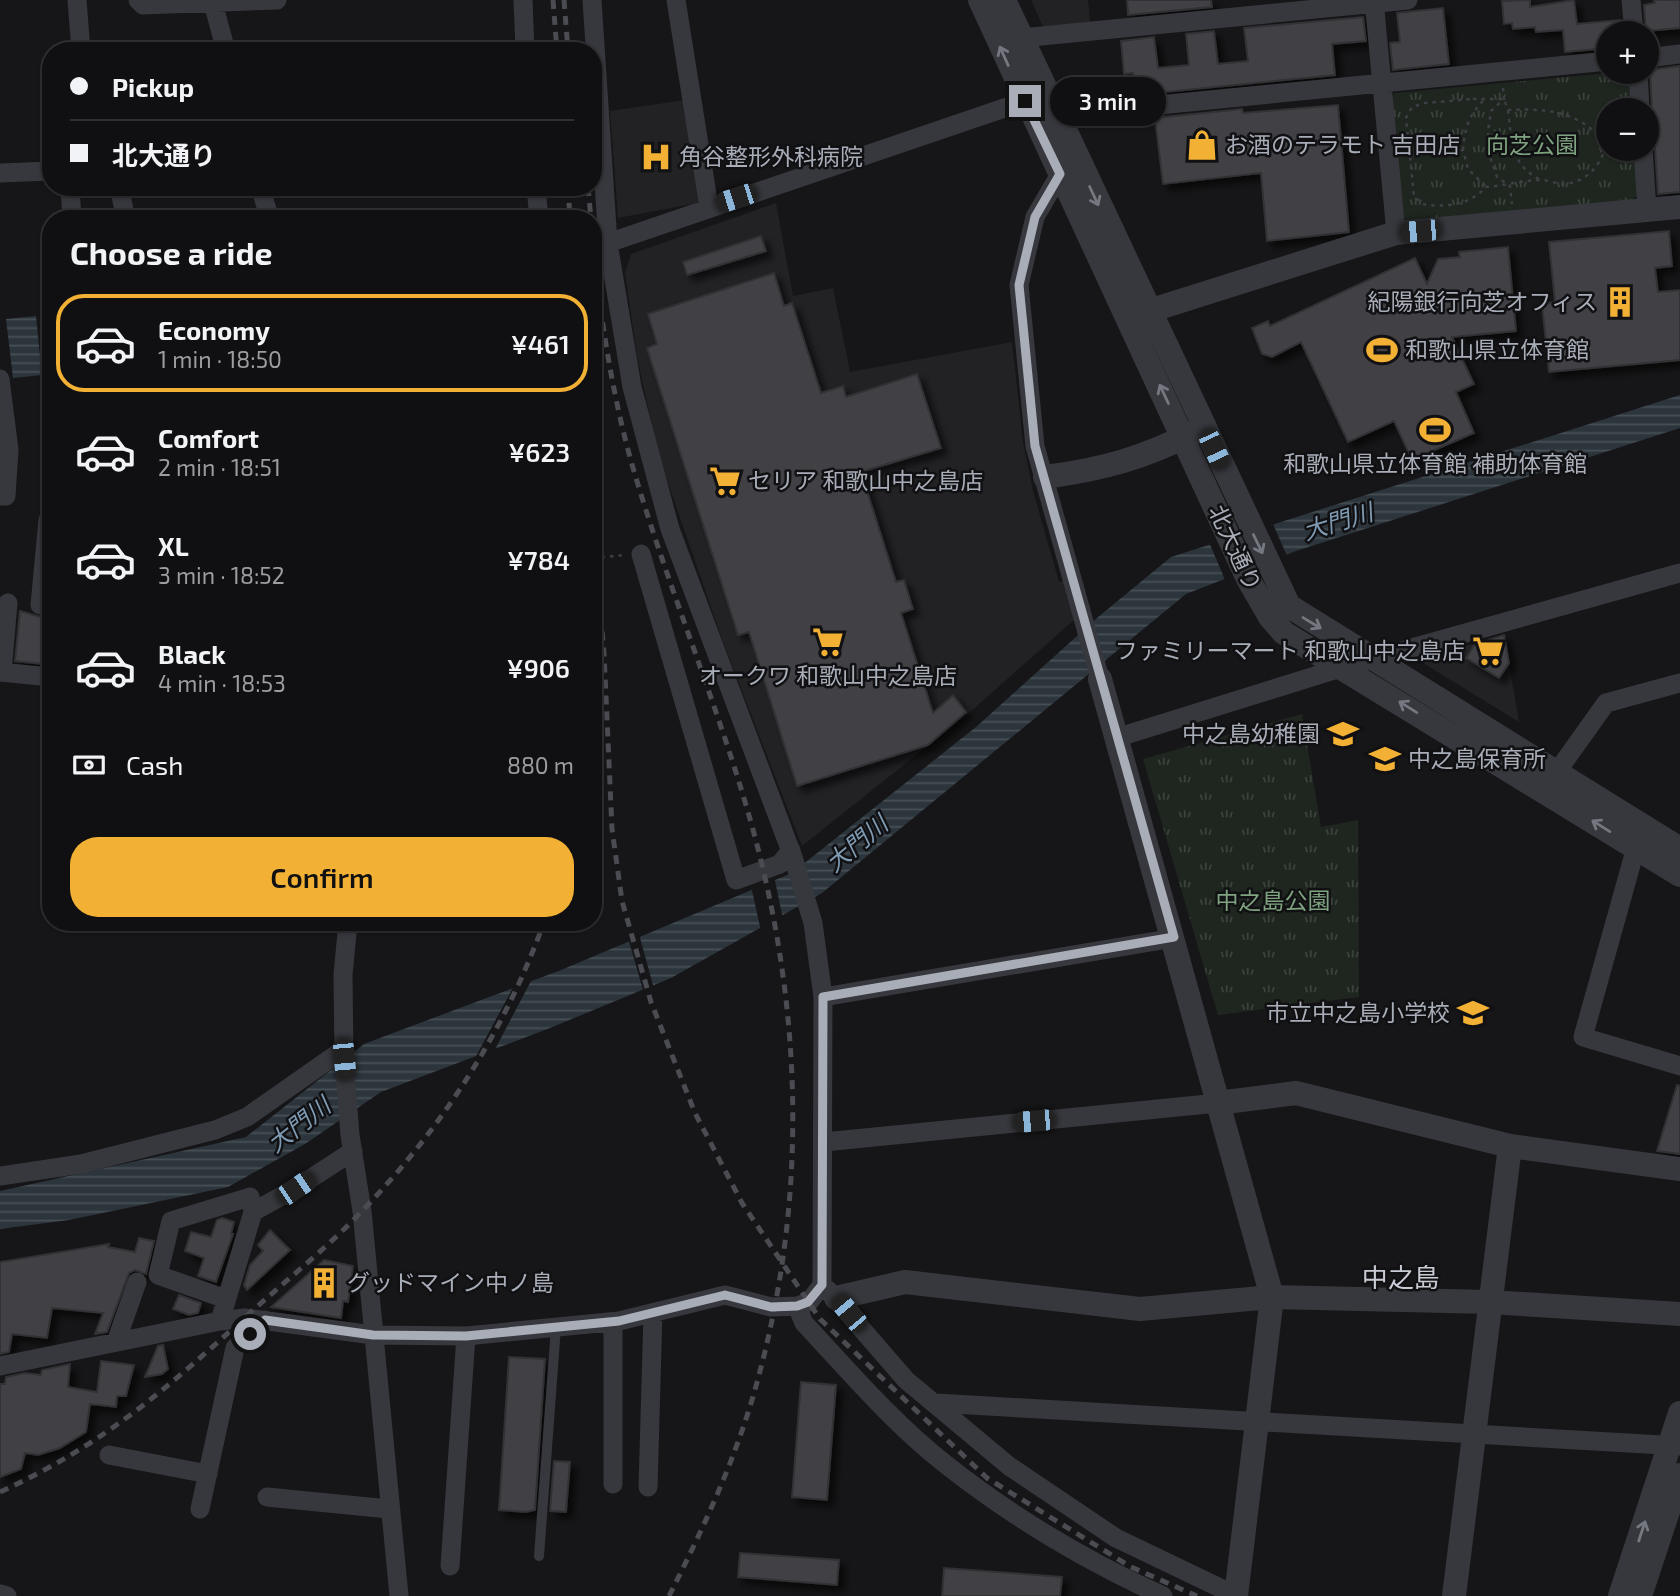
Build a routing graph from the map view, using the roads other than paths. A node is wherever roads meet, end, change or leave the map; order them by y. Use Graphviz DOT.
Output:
graph roads {
  1 [pos="78,0"];
  2 [pos="138,0"];
  3 [pos="277,0"];
  4 [pos="523,0"];
  5 [pos="592,0"];
  6 [pos="676,0"];
  7 [pos="980,0"];
  8 [pos="1004,0"];
  9 [pos="1408,0"];
  10 [pos="1631,0"];
  11 [pos="1374,2"];
  12 [pos="213,4"];
  13 [pos="1633,21"];
  14 [pos="1021,38"];
  15 [pos="80,42"];
  16 [pos="224,42"];
  17 [pos="525,42"];
  18 [pos="594,42"];
  19 [pos="1680,54"];
  20 [pos="1659,57"];
  21 [pos="1596,62"];
  22 [pos="1382,82"];
  23 [pos="1025,101"];
  24 [pos="1056,115"];
  25 [pos="1644,161"];
  26 [pos="1070,170"];
  27 [pos="42,171"];
  28 [pos="0,173"];
  29 [pos="709,207"];
  30 [pos="1680,207"];
  31 [pos="1647,210"];
  32 [pos="1396,233"];
  33 [pos="602,248"];
  34 [pos="602,252"];
  35 [pos="1149,311"];
  36 [pos="0,379"];
  37 [pos="1194,432"];
  38 [pos="1045,477"];
  39 [pos="0,496"];
  40 [pos="641,554"];
  41 [pos="1680,573"];
  42 [pos="1260,575"];
  43 [pos="4,602"];
  44 [pos="42,605"];
  45 [pos="1374,660"];
  46 [pos="1344,667"];
  47 [pos="1,672"];
  48 [pos="42,676"];
  49 [pos="1100,678"];
  50 [pos="1680,683"];
  51 [pos="1119,737"];
  52 [pos="1556,773"];
  53 [pos="1636,848"];
  54 [pos="1680,849"];
  55 [pos="792,853"];
  56 [pos="1680,876"];
  57 [pos="347,931"];
  58 [pos="1174,937"];
  59 [pos="823,997"];
  60 [pos="344,1054"];
  61 [pos="1680,1066"];
  62 [pos="1218,1103"];
  63 [pos="824,1142"];
  64 [pos="352,1143"];
  65 [pos="1510,1146"];
  66 [pos="1680,1168"];
  67 [pos="0,1177"];
  68 [pos="253,1212"];
  69 [pos="137,1282"];
  70 [pos="829,1292"];
  71 [pos="1272,1297"];
  72 [pos="226,1299"];
  73 [pos="1490,1302"];
  74 [pos="797,1306"];
  75 [pos="653,1313"];
  76 [pos="1680,1314"];
  77 [pos="265,1320"];
  78 [pos="220,1321"];
  79 [pos="613,1321"];
  80 [pos="556,1327"];
  81 [pos="373,1335"];
  82 [pos="466,1336"];
  83 [pos="116,1342"];
  84 [pos="0,1366"];
  85 [pos="936,1403"];
  86 [pos="1680,1413"];
  87 [pos="1259,1423"];
  88 [pos="1475,1436"];
  89 [pos="1675,1446"];
  90 [pos="109,1455"];
  91 [pos="208,1474"];
  92 [pos="1680,1475"];
  93 [pos="612,1484"];
  94 [pos="648,1487"];
  95 [pos="267,1497"];
  96 [pos="200,1509"];
  97 [pos="389,1509"];
  98 [pos="539,1556"];
  99 [pos="450,1566"];
  100 [pos="0,1594"];
  101 [pos="8,1596"];
  102 [pos="399,1596"];
  103 [pos="1163,1596"];
  104 [pos="1236,1596"];
  105 [pos="1454,1596"];
  106 [pos="1620,1596"];
  107 [pos="1640,1596"];
  1 -- 15 [label="street"];
  2 -- 12 [label="street"];
  3 -- 12 [label="street"];
  4 -- 17 [label="street"];
  5 -- 18 [label="street"];
  6 -- 29 [label="street"];
  23 -- 7 [label="street, 北大通り, one-way"];
  8 -- 14 [label="street, 北大通り"];
  9 -- 11 [label="street"];
  10 -- 13 [label="street"];
  11 -- 14 [label="street"];
  11 -- 22 [label="street"];
  12 -- 16 [label="street"];
  14 -- 24 [label="street, 北大通り"];
  19 -- 20 [label="street"];
  21 -- 22 [label="street"];
  22 -- 24 [label="street"];
  22 -- 32 [label="street"];
  23 -- 26 [label="street, 北大通り"];
  23 -- 29 [label="street"];
  24 -- 26 [label="street, 北大通り"];
  25 -- 31 [label="street"];
  26 -- 35 [label="street, 北大通り, one-way"];
  37 -- 26 [label="street, 北大通り, one-way"];
  26 -- 38 [label="street"];
  27 -- 28 [label="street"];
  29 -- 33 [label="street"];
  30 -- 31 [label="street"];
  31 -- 32 [label="street"];
  32 -- 35 [label="street"];
  34 -- 55 [label="street"];
  35 -- 37 [label="street, 北大通り"];
  36 -- 39 [label="street"];
  37 -- 38 [label="street"];
  37 -- 42 [label="street, 北大通り"];
  38 -- 49 [label="street"];
  40 -- 55 [label="street"];
  41 -- 45 [label="street"];
  42 -- 45 [label="street, 北大通り, one-way"];
  42 -- 46 [label="street, 北大通り"];
  43 -- 44 [label="street"];
  43 -- 47 [label="street"];
  45 -- 46 [label="street"];
  45 -- 52 [label="street, 北大通り"];
  46 -- 51 [label="street"];
  53 -- 46 [label="street, 北大通り, one-way"];
  47 -- 48 [label="street"];
  49 -- 51 [label="street"];
  50 -- 52 [label="street"];
  51 -- 58 [label="street"];
  52 -- 54 [label="street, 北大通り"];
  53 -- 56 [label="street, 北大通り"];
  53 -- 61 [label="street"];
  55 -- 59 [label="street"];
  57 -- 60 [label="street"];
  58 -- 59 [label="street"];
  58 -- 62 [label="street"];
  59 -- 63 [label="street"];
  60 -- 64 [label="street"];
  60 -- 67 [label="street"];
  62 -- 63 [label="street"];
  62 -- 65 [label="street"];
  62 -- 71 [label="street"];
  63 -- 70 [label="street"];
  64 -- 68 [label="street"];
  64 -- 81 [label="street"];
  65 -- 66 [label="street"];
  65 -- 73 [label="street"];
  68 -- 72 [label="street"];
  68 -- 72 [label="street"];
  69 -- 83 [label="street"];
  70 -- 71 [label="street"];
  70 -- 74 [label="street"];
  70 -- 85 [label="street"];
  71 -- 73 [label="street"];
  71 -- 87 [label="street"];
  72 -- 78 [label="street"];
  73 -- 76 [label="street"];
  73 -- 88 [label="street"];
  74 -- 75 [label="street"];
  74 -- 103 [label="street"];
  75 -- 79 [label="street"];
  75 -- 94 [label="street"];
  77 -- 78 [label="street"];
  77 -- 81 [label="street"];
  77 -- 91 [label="street"];
  78 -- 83 [label="street"];
  79 -- 80 [label="street"];
  79 -- 93 [label="street"];
  80 -- 82 [label="street"];
  80 -- 98 [label="lane"];
  81 -- 82 [label="street"];
  81 -- 97 [label="street"];
  82 -- 99 [label="street"];
  83 -- 84 [label="street"];
  85 -- 87 [label="street"];
  85 -- 104 [label="street"];
  86 -- 89 [label="street"];
  87 -- 88 [label="street"];
  87 -- 104 [label="street"];
  88 -- 89 [label="street"];
  88 -- 105 [label="street"];
  106 -- 89 [label="street, one-way"];
  90 -- 91 [label="street"];
  91 -- 96 [label="street"];
  92 -- 107 [label="street"];
  95 -- 97 [label="street"];
  97 -- 102 [label="street"];
  100 -- 101 [label="street"];
}
